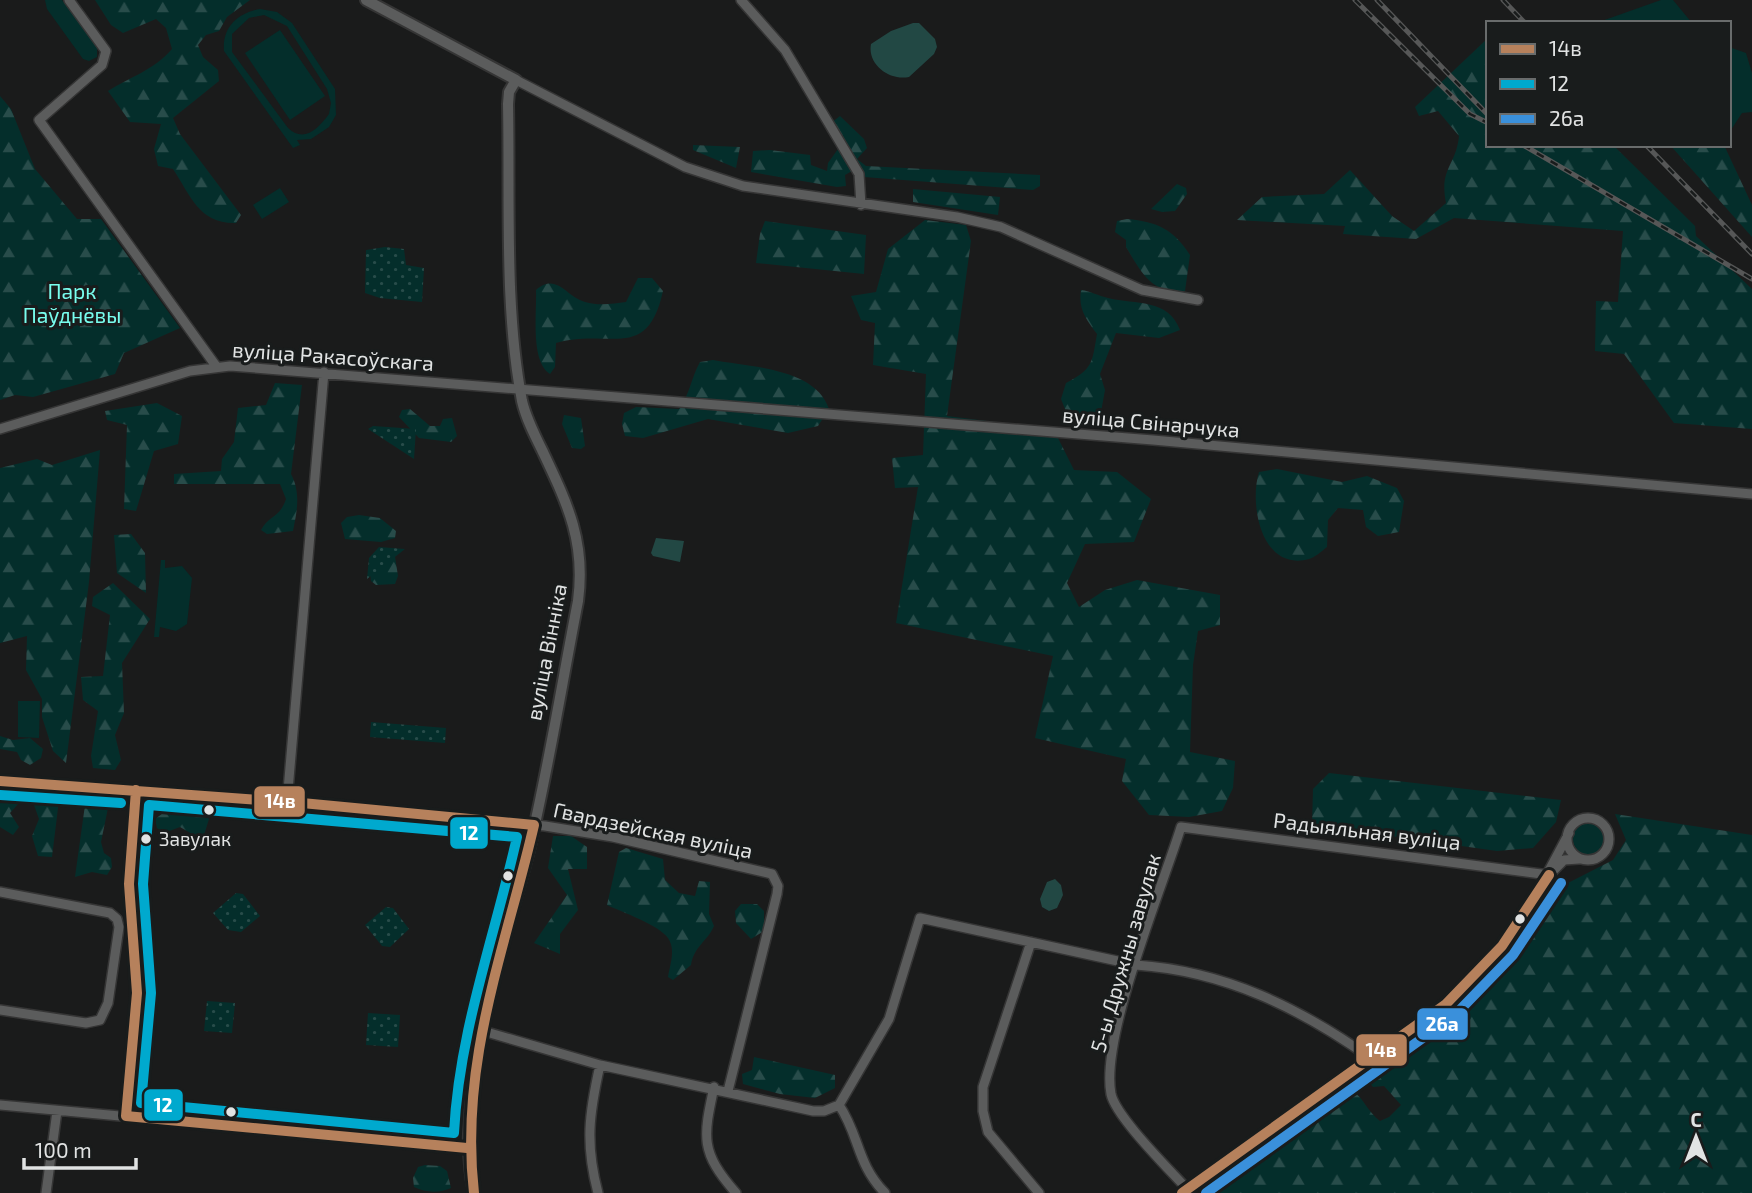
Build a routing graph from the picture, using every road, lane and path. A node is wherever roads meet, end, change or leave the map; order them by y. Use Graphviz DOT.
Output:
graph roads {
  1 [pos="69,0"];
  2 [pos="366,0"];
  3 [pos="741,0"];
  4 [pos="516,80"];
  5 [pos="861,205"];
  6 [pos="1198,300"];
  7 [pos="216,366"];
  8 [pos="324,372"];
  9 [pos="520,390"];
  10 [pos="546,391"];
  11 [pos="0,429"];
  12 [pos="1752,494"];
  13 [pos="0,780"];
  14 [pos="136,790"];
  15 [pos="288,802"];
  16 [pos="534,825"];
  17 [pos="1181,828"];
  18 [pos="1569,832"];
  19 [pos="1583,859"];
  20 [pos="1549,875"];
  21 [pos="0,892"];
  22 [pos="1031,942"];
  23 [pos="1136,965"];
  24 [pos="0,1010"];
  25 [pos="483,1031"];
  26 [pos="1372,1059"];
  27 [pos="600,1065"];
  28 [pos="714,1087"];
  29 [pos="729,1091"];
  30 [pos="0,1105"];
  31 [pos="839,1105"];
  32 [pos="57,1111"];
  33 [pos="126,1116"];
  34 [pos="467,1148"];
  35 [pos="1184,1191"];
  36 [pos="46,1193"];
  37 [pos="474,1193"];
  38 [pos="598,1193"];
  39 [pos="736,1193"];
  40 [pos="885,1193"];
  41 [pos="1039,1193"];
  1 -- 7 [label="street"];
  2 -- 4 [label="street"];
  3 -- 5 [label="street"];
  4 -- 5 [label="street"];
  4 -- 9 [label="street, вуліца Вінніка"];
  5 -- 6 [label="street"];
  7 -- 8 [label="street, вуліца Ракасоўскага"];
  7 -- 11 [label="street, вуліца Ракасоўскага"];
  8 -- 9 [label="street, вуліца Ракасоўскага"];
  8 -- 15 [label="street"];
  9 -- 10 [label="street, вуліца Ракасоўскага"];
  9 -- 16 [label="street, вуліца Вінніка"];
  10 -- 12 [label="street, вуліца Свінарчука"];
  13 -- 14 [label="street, Гвардзейская вуліца"];
  14 -- 15 [label="street, Гвардзейская вуліца"];
  14 -- 33 [label="street"];
  15 -- 16 [label="street, Гвардзейская вуліца"];
  16 -- 25 [label="street, вуліца Вінніка"];
  16 -- 29 [label="street, Гвардзейская вуліца"];
  17 -- 20 [label="street, Радыяльная вуліца"];
  17 -- 23 [label="street, 5-ы Дружны завулак"];
  18 -- 19 [label="street"];
  18 -- 19 [label="street"];
  18 -- 20 [label="street"];
  19 -- 20 [label="street"];
  20 -- 26 [label="street"];
  21 -- 24 [label="street"];
  22 -- 23 [label="street"];
  22 -- 31 [label="street"];
  22 -- 41 [label="street"];
  23 -- 26 [label="street"];
  23 -- 35 [label="street, 5-ы Дружны завулак"];
  25 -- 27 [label="street"];
  25 -- 34 [label="street, вуліца Вінніка"];
  26 -- 35 [label="street"];
  27 -- 28 [label="street"];
  27 -- 38 [label="street"];
  28 -- 29 [label="street"];
  28 -- 39 [label="street"];
  29 -- 31 [label="street"];
  30 -- 32 [label="street"];
  31 -- 40 [label="street"];
  32 -- 33 [label="street"];
  32 -- 36 [label="street"];
  33 -- 34 [label="street"];
  34 -- 37 [label="street, вуліца Вінніка"];
}
